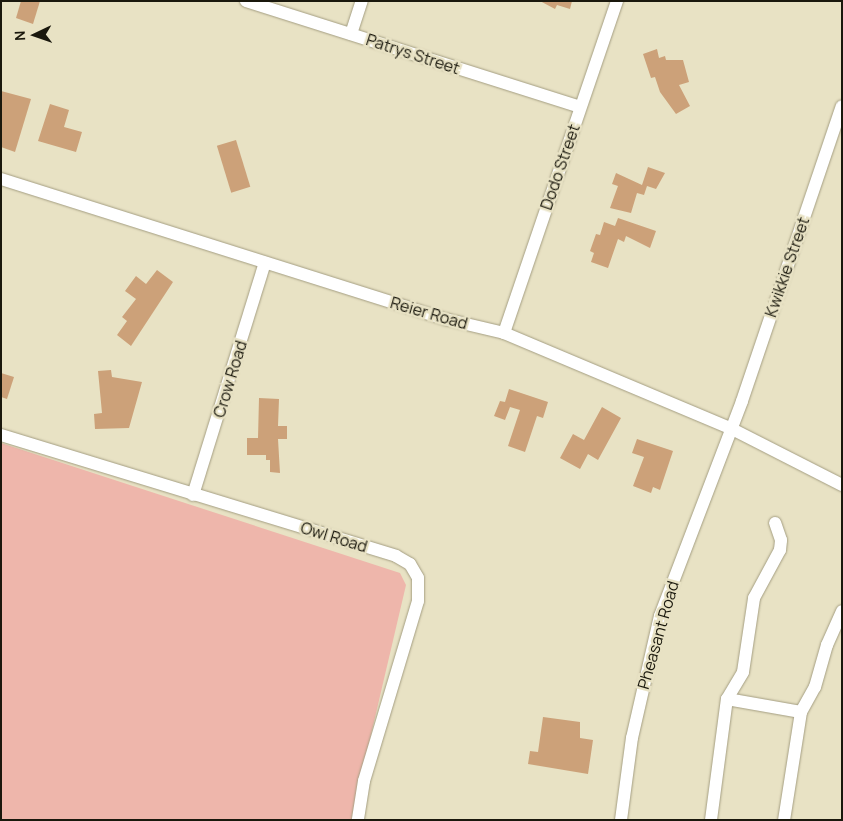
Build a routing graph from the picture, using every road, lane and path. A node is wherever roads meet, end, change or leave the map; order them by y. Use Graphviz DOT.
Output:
graph roads {
  1 [pos="246,1"];
  2 [pos="362,1"];
  3 [pos="617,1"];
  4 [pos="351,34"];
  5 [pos="842,106"];
  6 [pos="580,107"];
  7 [pos="1,179"];
  8 [pos="266,263"];
  9 [pos="504,333"];
  10 [pos="730,428"];
  11 [pos="1,434"];
  12 [pos="842,485"];
  13 [pos="193,495"];
  14 [pos="775,523"];
  15 [pos="842,611"];
  16 [pos="727,699"];
  17 [pos="801,712"];
  18 [pos="358,820"];
  19 [pos="621,820"];
  20 [pos="711,820"];
  21 [pos="784,820"];
  1 -- 4 [label="street, Patrys Street"];
  2 -- 4 [label="street"];
  3 -- 6 [label="street, Dodo Street"];
  4 -- 6 [label="street, Patrys Street"];
  5 -- 10 [label="street, Kwikkie Street"];
  6 -- 9 [label="street, Dodo Street"];
  7 -- 8 [label="street, Reier Road"];
  8 -- 9 [label="street, Reier Road"];
  8 -- 13 [label="street, Crow Road"];
  9 -- 10 [label="street, Reier Road"];
  10 -- 12 [label="street, Reier Road"];
  10 -- 19 [label="street, Pheasant Road"];
  11 -- 13 [label="street, Owl Road"];
  13 -- 18 [label="street, Owl Road"];
  14 -- 16 [label="street"];
  15 -- 17 [label="street"];
  16 -- 17 [label="street"];
  16 -- 20 [label="street"];
  17 -- 21 [label="street"];
}
